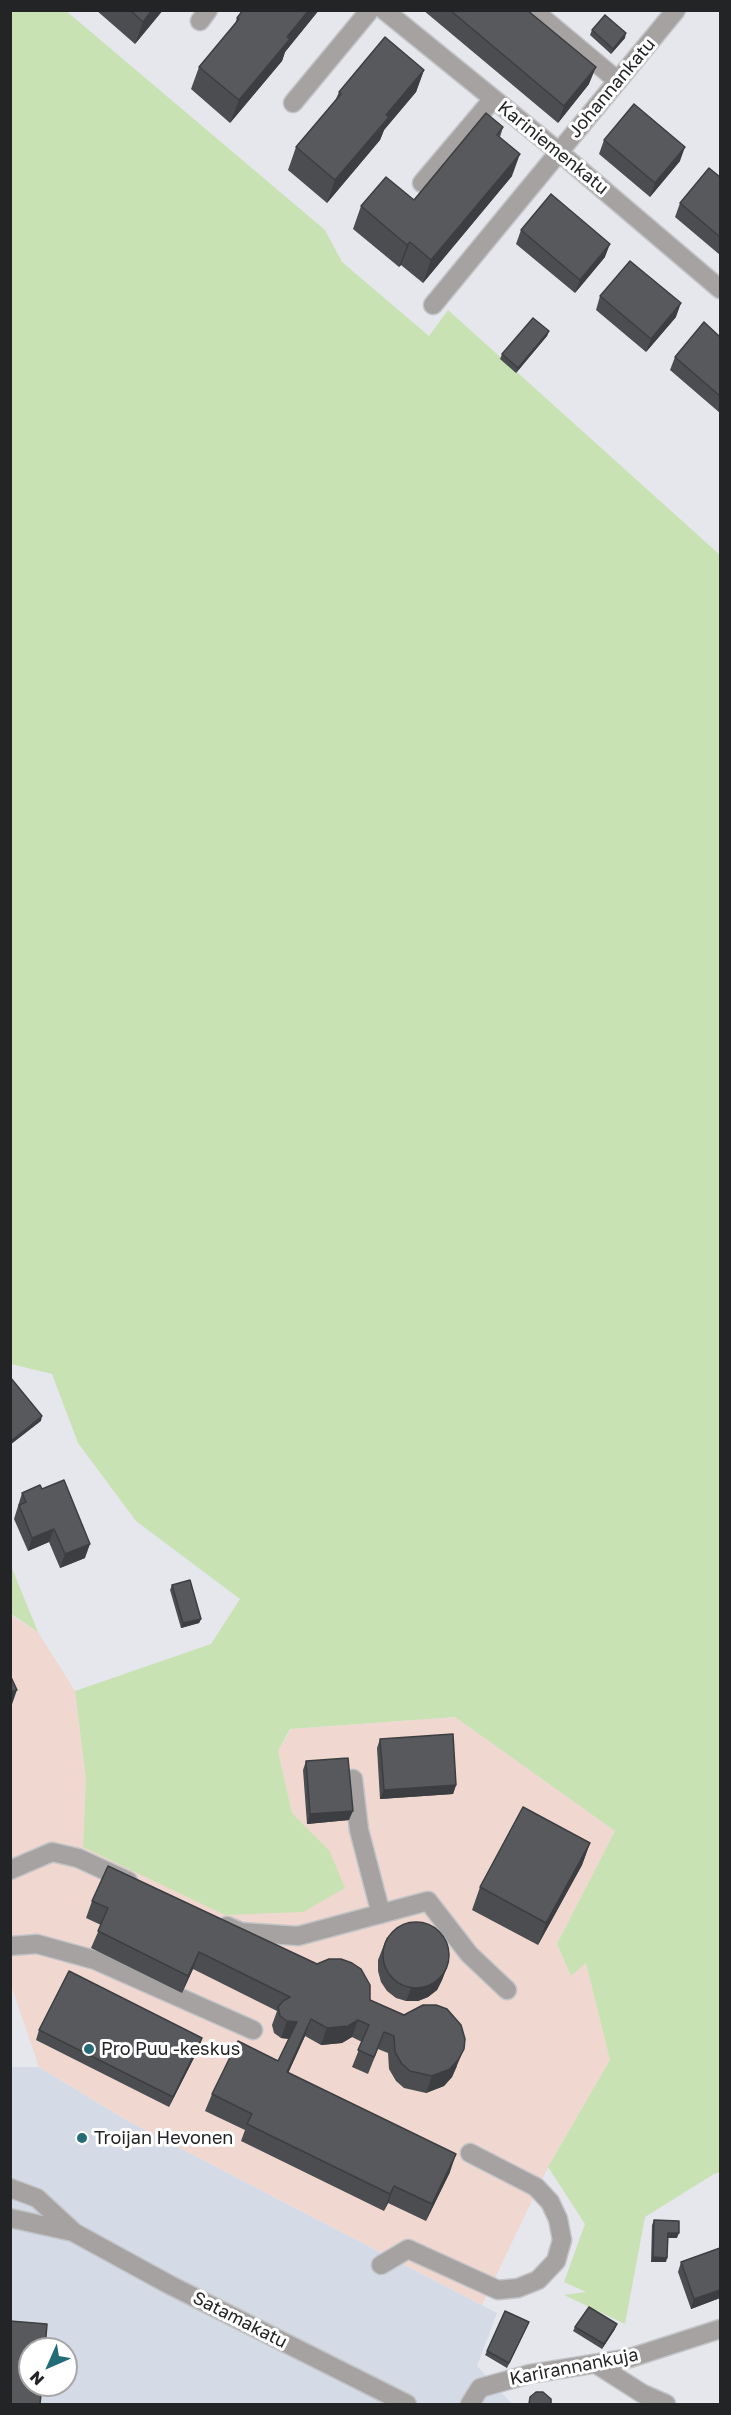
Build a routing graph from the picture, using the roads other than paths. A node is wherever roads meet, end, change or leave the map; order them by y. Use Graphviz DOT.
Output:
graph roads {
  1 [pos="370,10"];
  2 [pos="384,10"];
  3 [pos="533,10"];
  4 [pos="676,10"];
  5 [pos="618,81"];
  6 [pos="494,99"];
  7 [pos="293,103"];
  8 [pos="559,152"];
  9 [pos="422,183"];
  10 [pos="720,289"];
  11 [pos="433,305"];
  12 [pos="353,1779"];
  13 [pos="10,1870"];
  14 [pos="143,1888"];
  15 [pos="381,1914"];
  16 [pos="208,1917"];
  17 [pos="10,1946"];
  18 [pos="507,1990"];
  19 [pos="253,2030"];
  20 [pos="470,2153"];
  21 [pos="10,2188"];
  22 [pos="10,2218"];
  23 [pos="75,2233"];
  24 [pos="381,2265"];
  25 [pos="720,2329"];
  26 [pos="596,2364"];
  27 [pos="407,2404"];
  28 [pos="470,2404"];
  29 [pos="666,2404"];
  1 -- 7 [label="street"];
  2 -- 6 [label="street, Kariniemenkatu"];
  3 -- 5 [label="street"];
  4 -- 5 [label="street, Johannankatu"];
  5 -- 8 [label="street, Johannankatu"];
  6 -- 8 [label="street, Kariniemenkatu"];
  6 -- 9 [label="street"];
  8 -- 10 [label="street, Kariniemenkatu"];
  8 -- 11 [label="street, Johannankatu"];
  12 -- 15 [label="street"];
  13 -- 14 [label="street"];
  15 -- 16 [label="street"];
  15 -- 18 [label="street"];
  17 -- 19 [label="street"];
  20 -- 24 [label="street"];
  21 -- 23 [label="street, Satamakatu"];
  22 -- 23 [label="street, Satamakatu"];
  23 -- 27 [label="street, Satamakatu"];
  25 -- 26 [label="street, Karirannankuja"];
  26 -- 28 [label="street, Karirannankuja"];
  26 -- 29 [label="street"];
}
